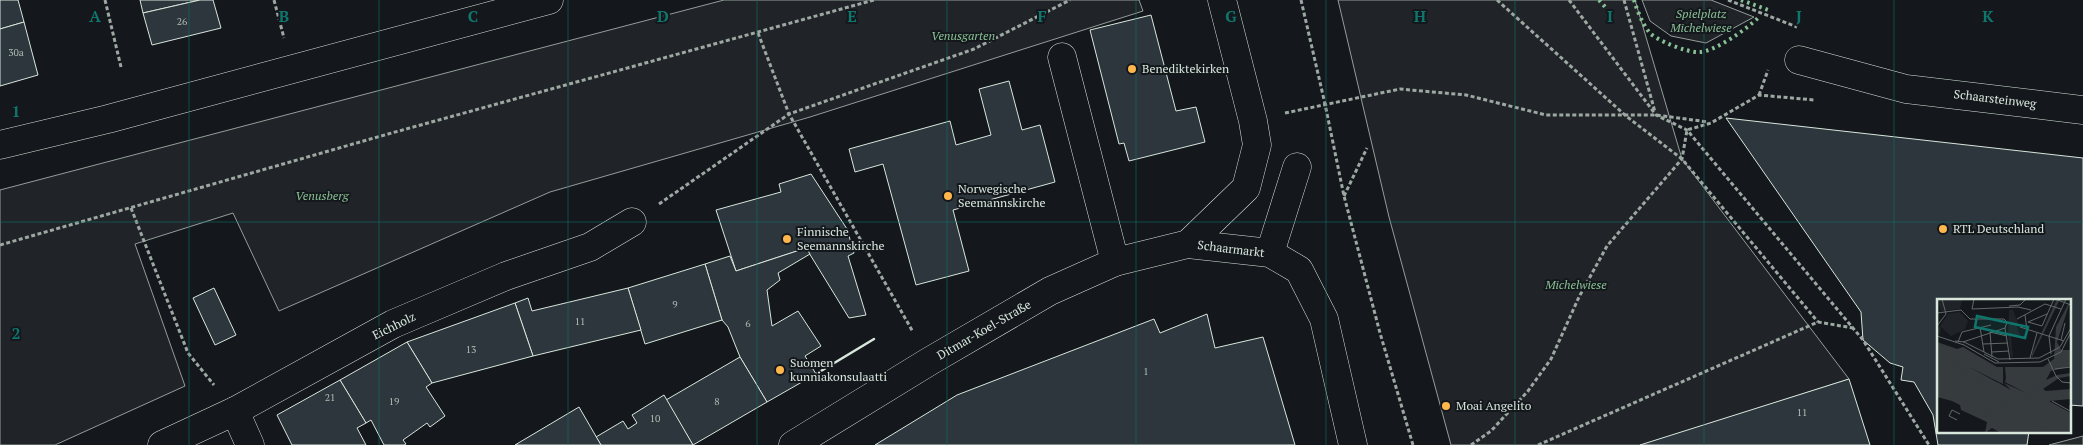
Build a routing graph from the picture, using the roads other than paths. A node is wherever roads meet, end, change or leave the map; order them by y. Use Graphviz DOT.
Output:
graph roads {
  1 [pos="549,0"];
  2 [pos="1222,0"];
  3 [pos="1062,57"];
  4 [pos="1799,60"];
  5 [pos="2083,110"];
  6 [pos="0,145"];
  7 [pos="1297,167"];
  8 [pos="632,222"];
  9 [pos="1188,244"];
  10 [pos="1270,252"];
  11 [pos="1115,262"];
  12 [pos="235,411"];
  13 [pos="162,445"];
  14 [pos="250,445"];
  15 [pos="793,445"];
  16 [pos="1353,445"];
  1 -- 6 [label="street"];
  2 -- 9 [label="street, Schaarmarkt"];
  3 -- 11 [label="street"];
  4 -- 5 [label="street, Schaarsteinweg"];
  7 -- 10 [label="street"];
  8 -- 12 [label="street, Eichholz"];
  9 -- 10 [label="street, Schaarmarkt"];
  9 -- 11 [label="street, Ditmar-Koel-Straße"];
  10 -- 16 [label="street, Schaarmarkt"];
  11 -- 15 [label="street, Ditmar-Koel-Straße"];
  12 -- 13 [label="street, Eichholz"];
  12 -- 14 [label="street"];
}
